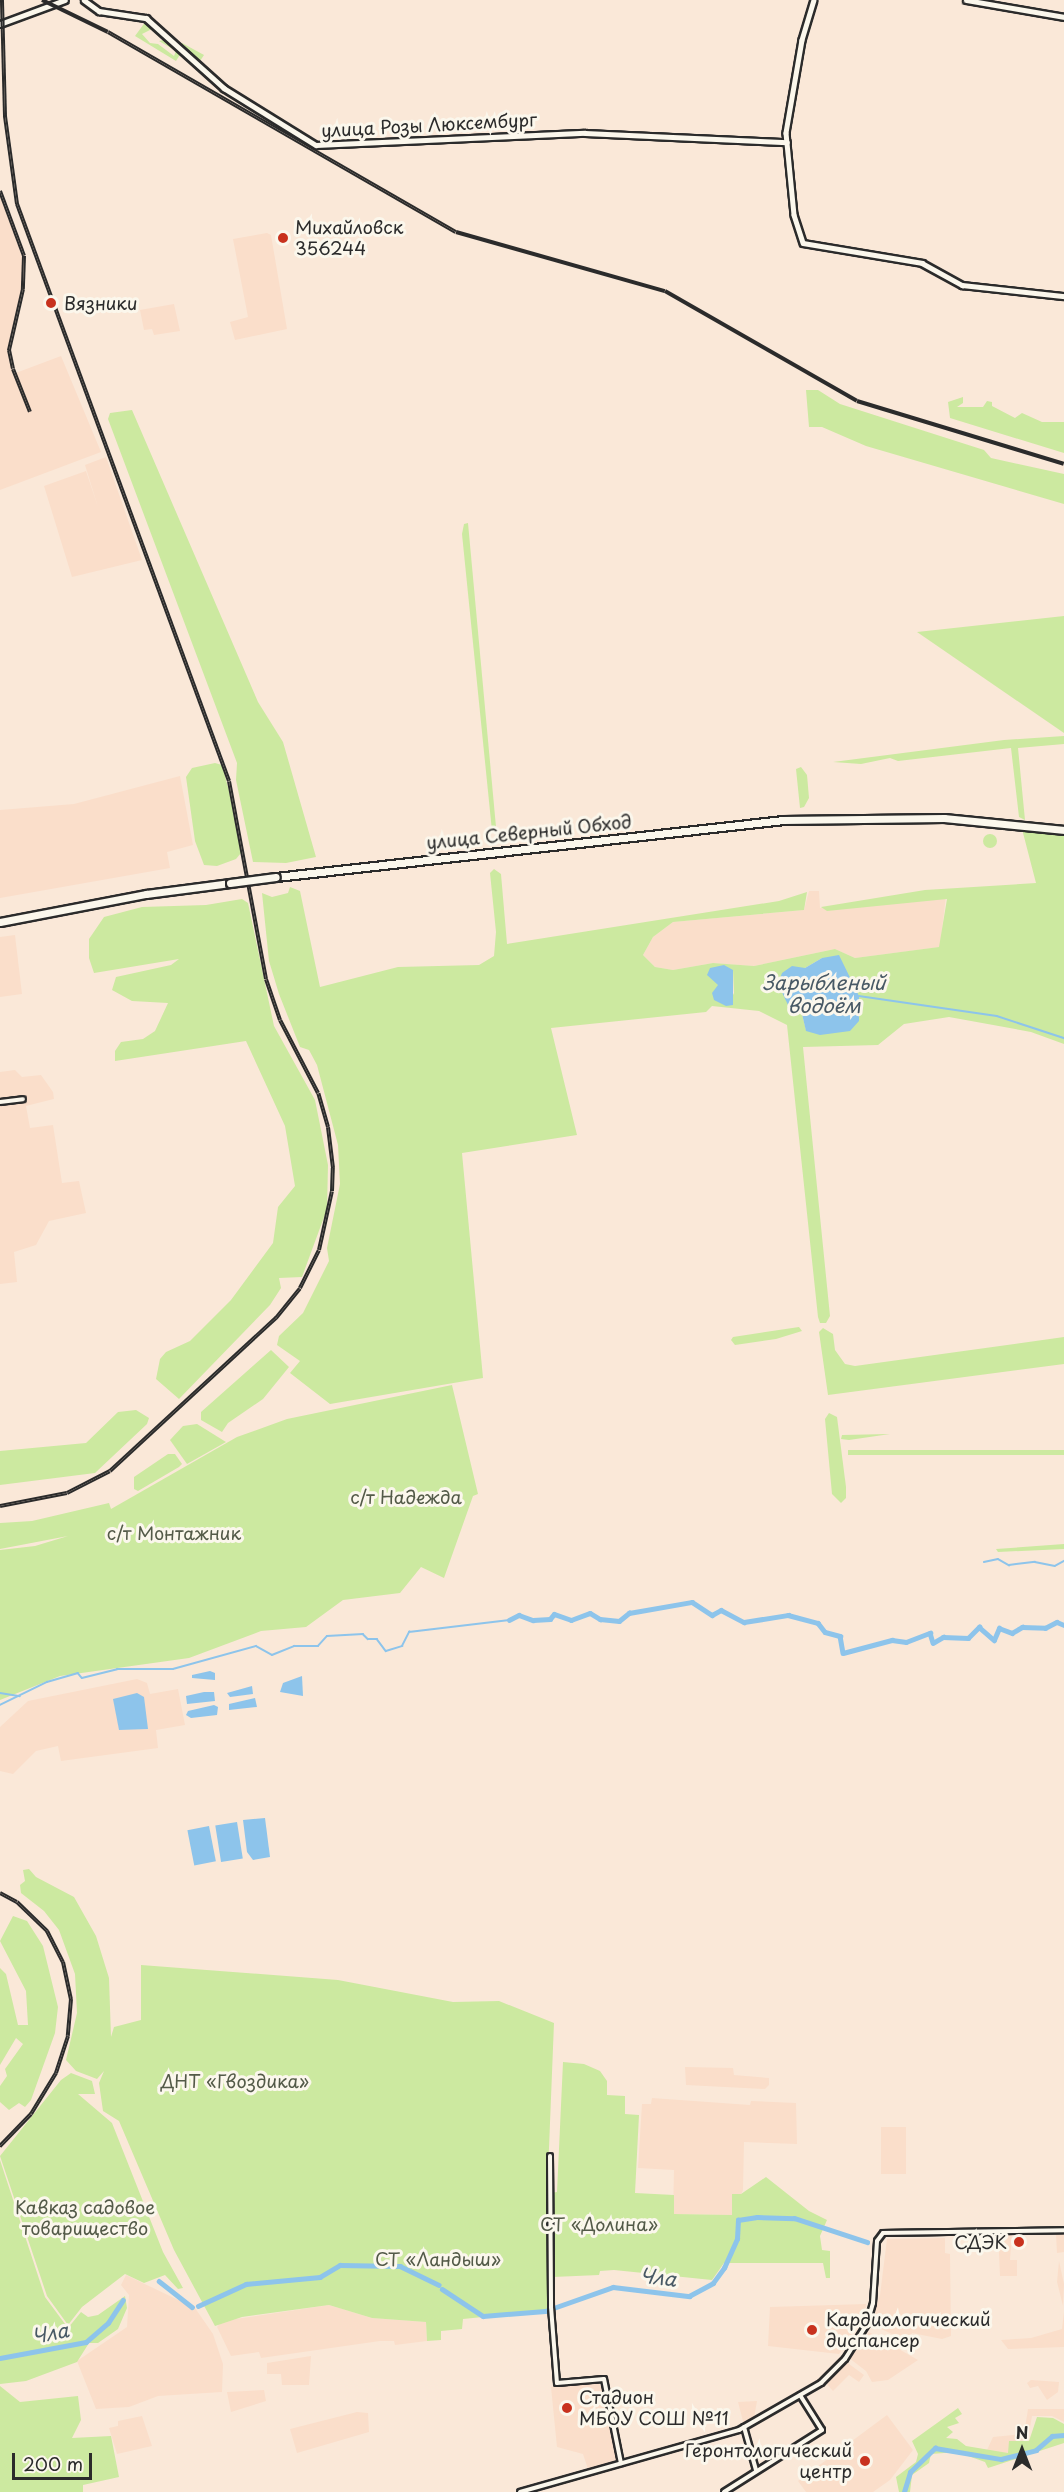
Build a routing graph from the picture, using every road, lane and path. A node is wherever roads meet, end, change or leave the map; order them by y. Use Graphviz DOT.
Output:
graph roads {
  1 [pos="65,0"];
  2 [pos="84,0"];
  3 [pos="814,0"];
  4 [pos="966,0"];
  5 [pos="1064,17"];
  6 [pos="0,24"];
  7 [pos="787,142"];
  8 [pos="1064,296"];
  9 [pos="1064,830"];
  10 [pos="0,922"];
  11 [pos="23,1099"];
  12 [pos="0,1102"];
  13 [pos="550,2156"];
  14 [pos="1064,2230"];
  15 [pos="800,2395"];
  16 [pos="744,2427"];
  17 [pos="621,2463"];
  18 [pos="756,2470"];
  19 [pos="520,2492"];
  20 [pos="724,2492"];
  1 -- 6 [label="main road"];
  2 -- 7 [label="main road, улица Розы Люксембург"];
  3 -- 7 [label="main road"];
  4 -- 5 [label="main road"];
  7 -- 8 [label="main road"];
  9 -- 10 [label="highway, улица Северный Обход, bridge"];
  11 -- 12 [label="street"];
  13 -- 17 [label="street"];
  14 -- 15 [label="street"];
  15 -- 16 [label="street"];
  15 -- 18 [label="street"];
  16 -- 17 [label="street"];
  16 -- 18 [label="street"];
  17 -- 19 [label="street"];
  18 -- 20 [label="street"];
}
